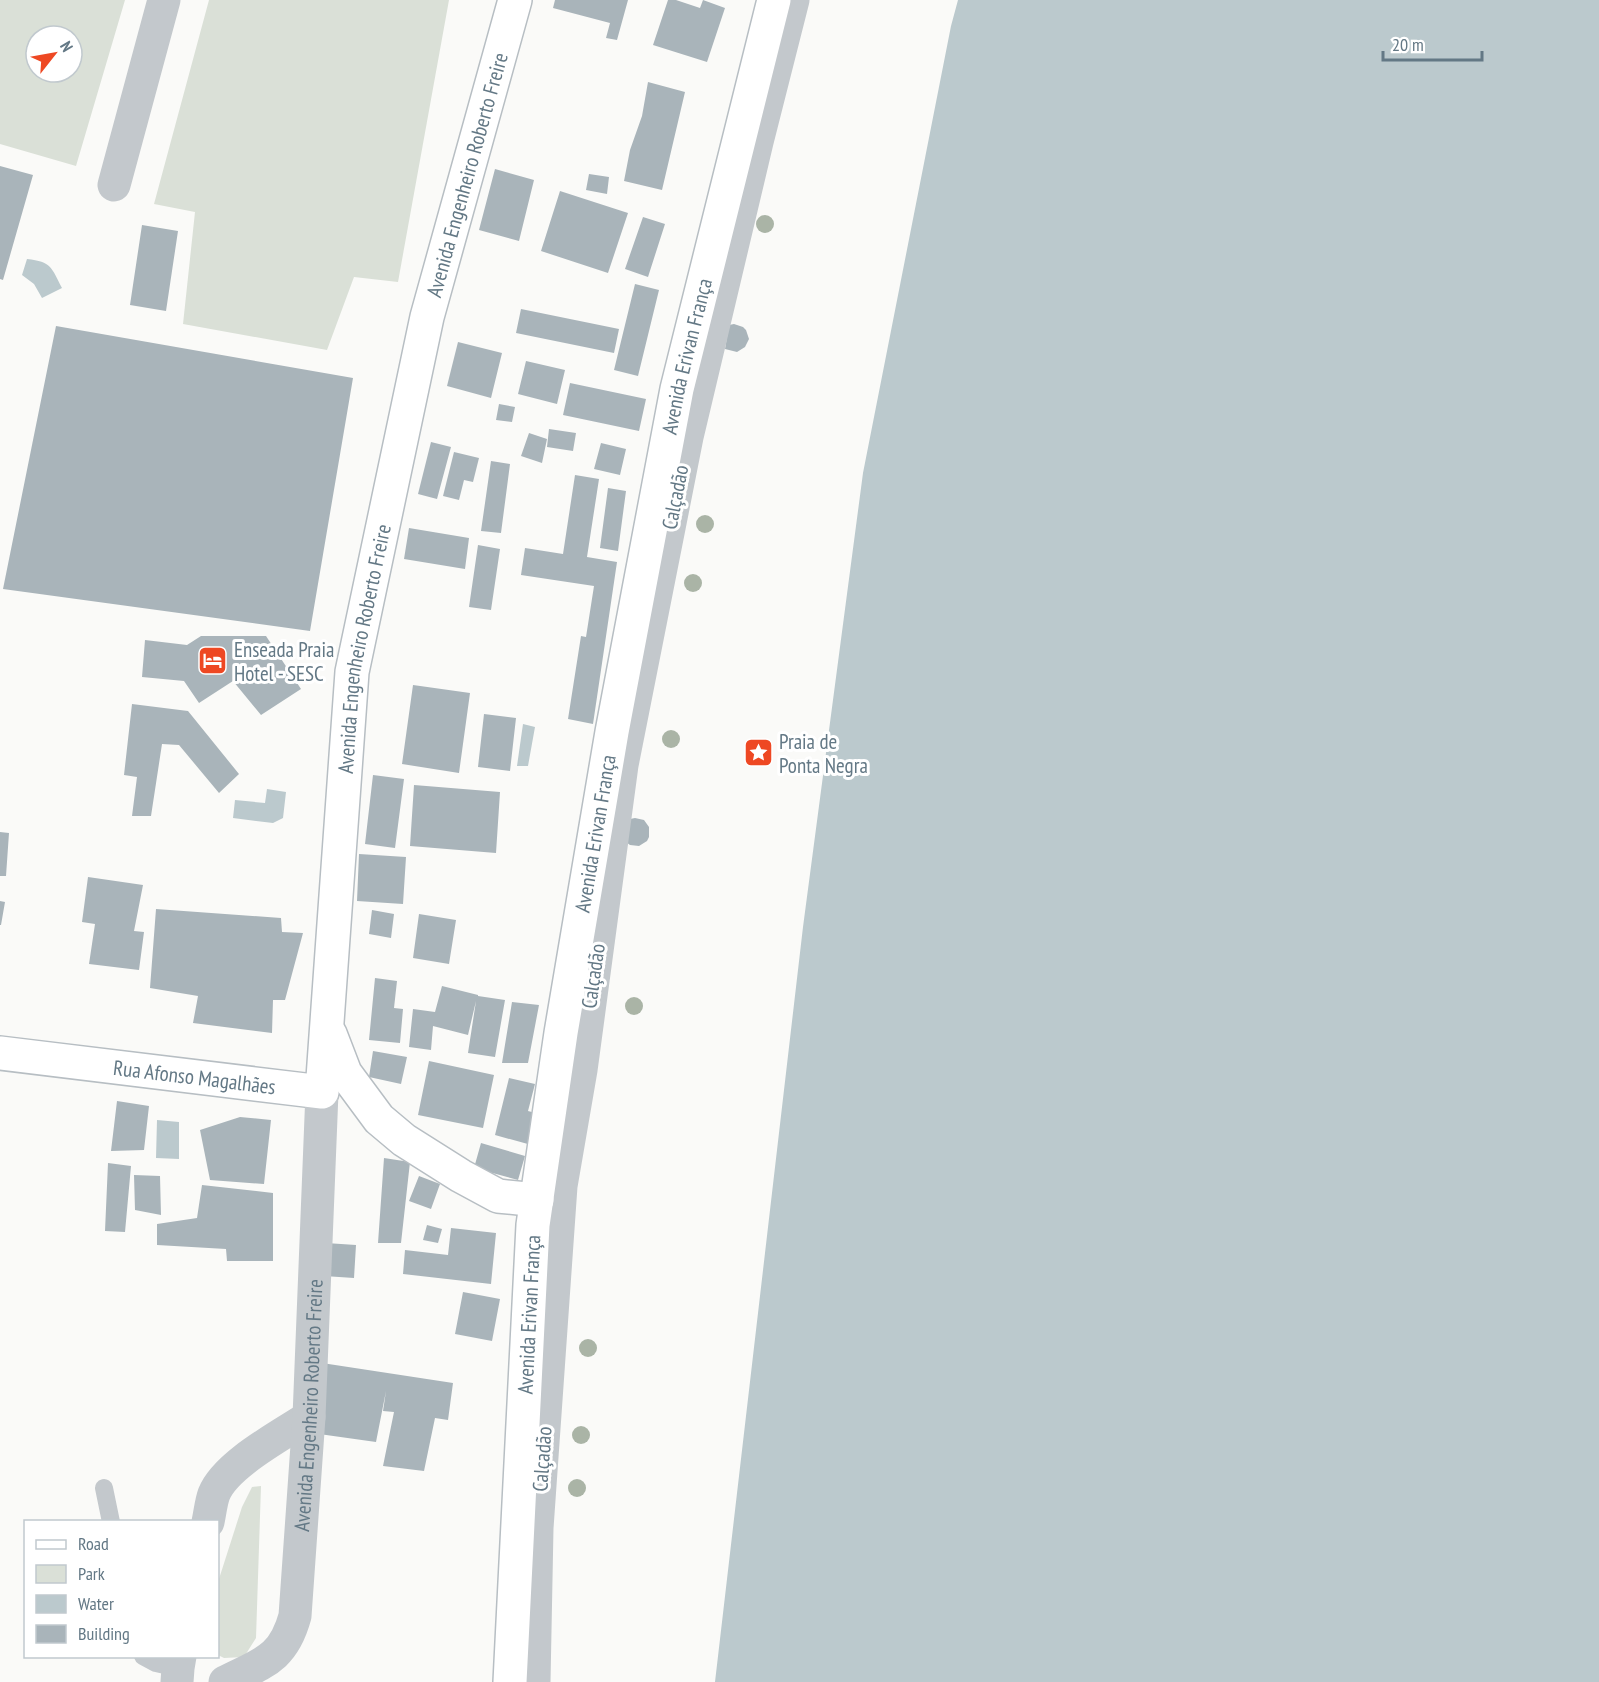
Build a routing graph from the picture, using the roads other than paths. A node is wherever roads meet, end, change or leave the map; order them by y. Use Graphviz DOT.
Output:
graph roads {
  1 [pos="164,0"];
  2 [pos="516,0"];
  3 [pos="774,0"];
  4 [pos="793,0"];
  5 [pos="114,184"];
  6 [pos="326,1025"];
  7 [pos="0,1053"];
  8 [pos="322,1092"];
  9 [pos="537,1200"];
  10 [pos="309,1417"];
  11 [pos="104,1488"];
  12 [pos="111,1520"];
  13 [pos="208,1520"];
  14 [pos="147,1658"];
  15 [pos="178,1669"];
  16 [pos="225,1682"];
  17 [pos="510,1682"];
  18 [pos="534,1682"];
  1 -- 5 [label="street"];
  2 -- 6 [label="street, Avenida Engenheiro Roberto Freire"];
  3 -- 9 [label="street, Avenida Erivan França"];
  4 -- 18 [label="street, Calçadão"];
  6 -- 8 [label="street"];
  6 -- 9 [label="street, Avenida Engenheiro Roberto Freire"];
  7 -- 8 [label="street, Rua Afonso Magalhães"];
  8 -- 10 [label="street, Avenida Engenheiro Roberto Freire"];
  9 -- 17 [label="street, Avenida Erivan França"];
  10 -- 13 [label="street"];
  10 -- 16 [label="street, Avenida Engenheiro Roberto Freire"];
  11 -- 12 [label="lane"];
  14 -- 15 [label="lane"];
}
